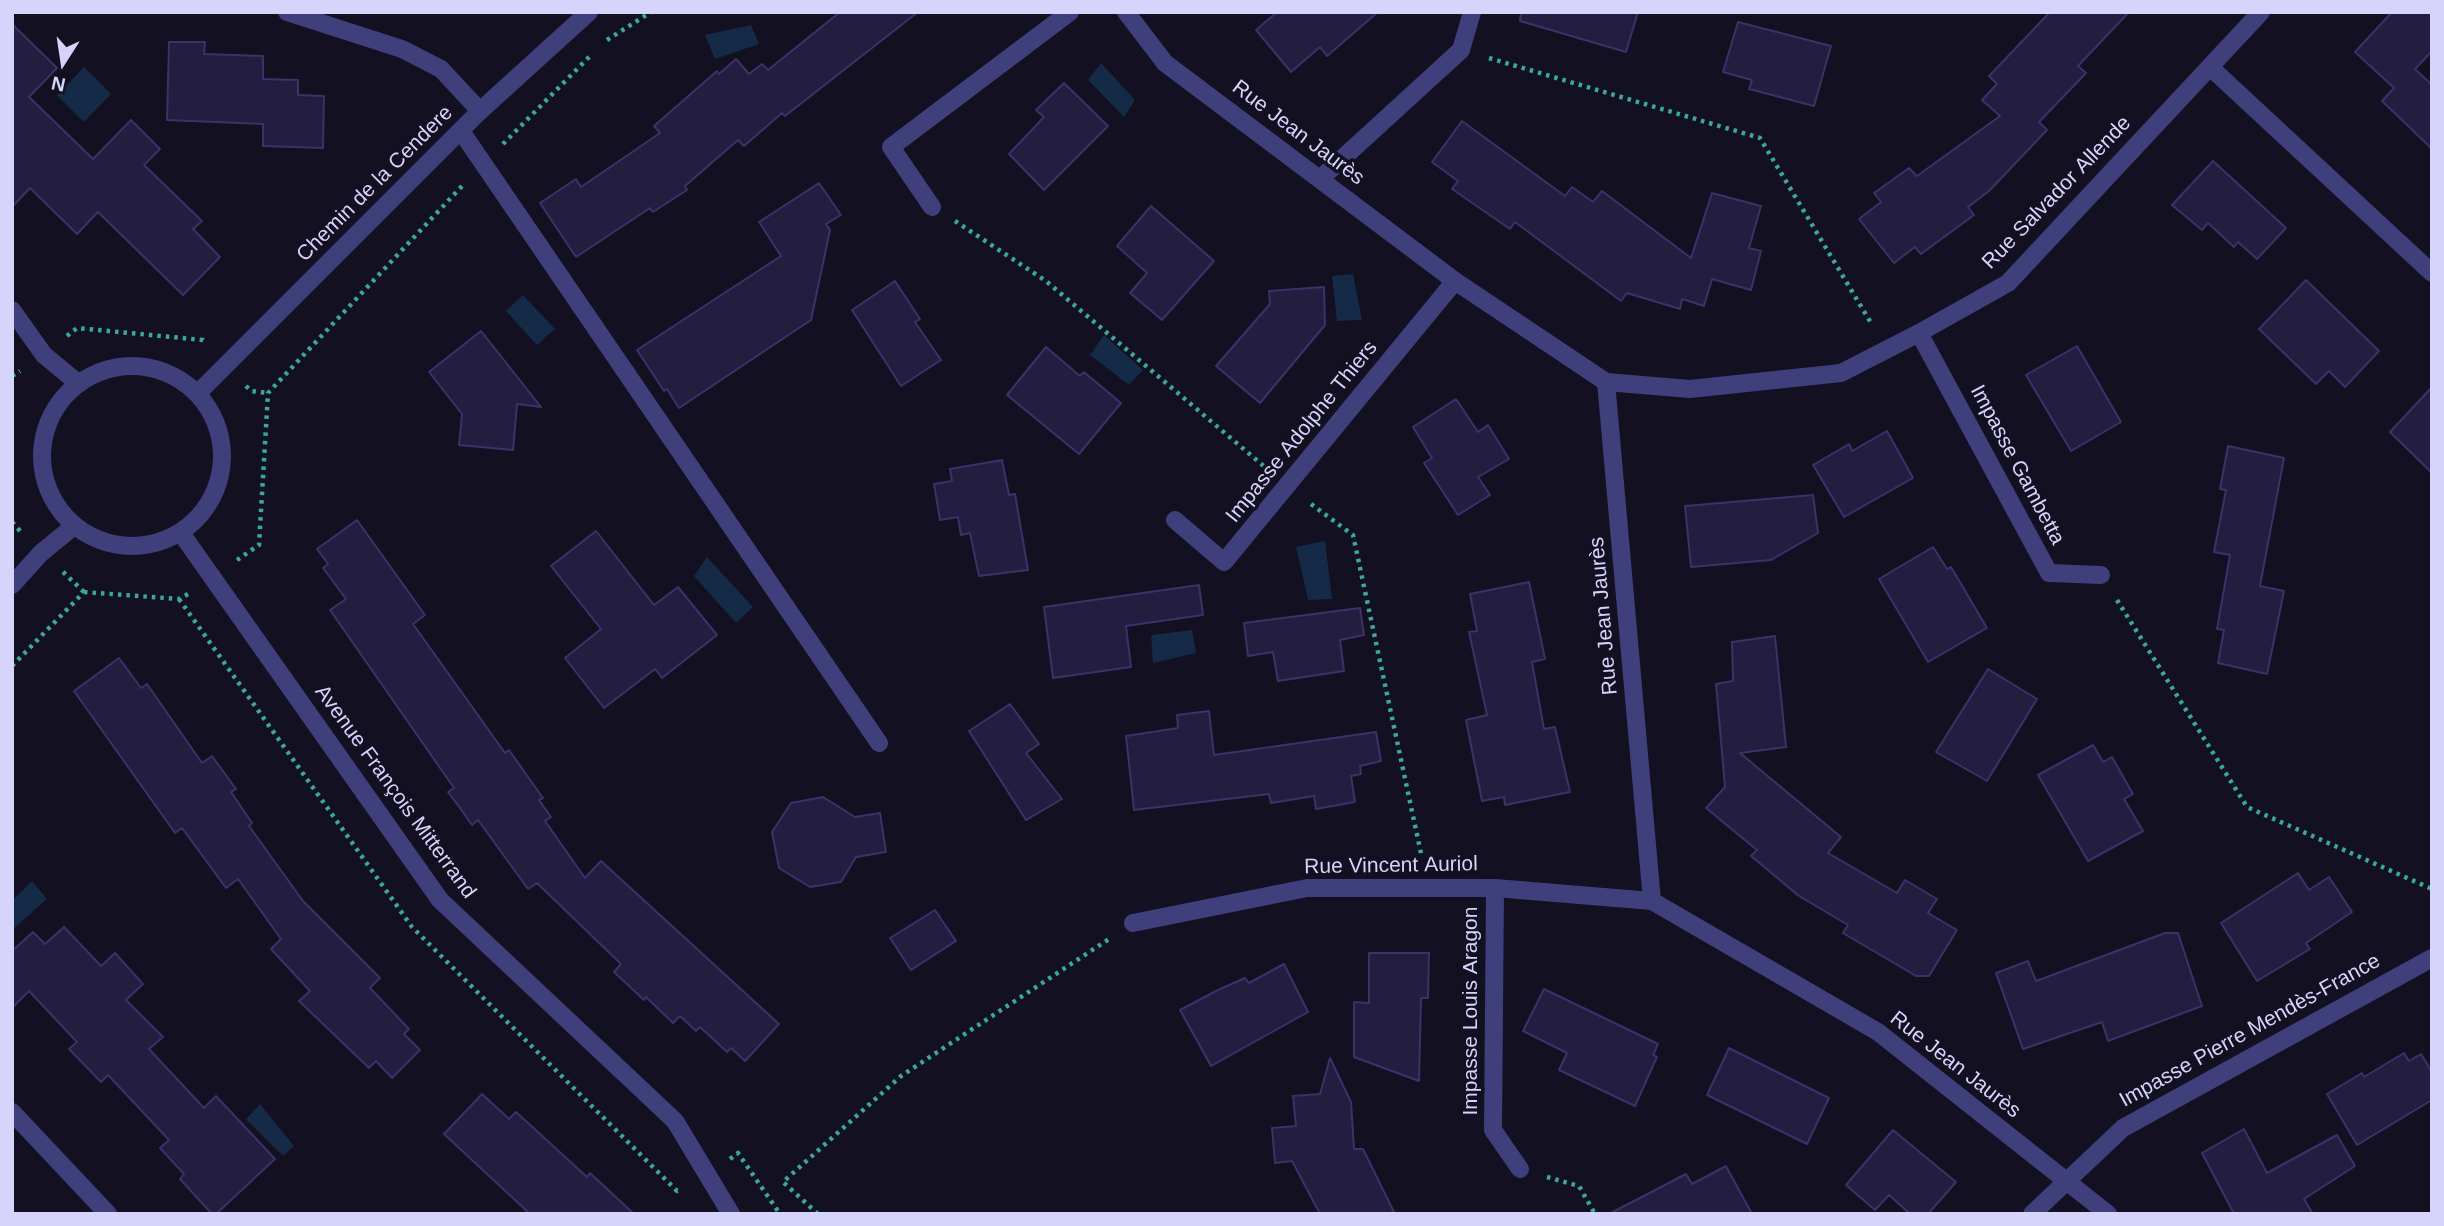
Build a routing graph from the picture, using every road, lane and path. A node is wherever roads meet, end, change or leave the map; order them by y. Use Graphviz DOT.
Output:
graph roads {
  1 [pos="287,12"];
  2 [pos="589,12"];
  3 [pos="651,12"];
  4 [pos="1070,12"];
  5 [pos="1126,12"];
  6 [pos="1472,12"];
  7 [pos="2260,12"];
  8 [pos="605,41"];
  9 [pos="596,50"];
  10 [pos="1461,50"];
  11 [pos="2210,66"];
  12 [pos="480,111"];
  13 [pos="461,131"];
  14 [pos="484,163"];
  15 [pos="1321,178"];
  16 [pos="932,207"];
  17 [pos="2432,272"];
  18 [pos="1455,281"];
  19 [pos="12,310"];
  20 [pos="1919,333"];
  21 [pos="1886,348"];
  22 [pos="44,355"];
  23 [pos="226,365"];
  24 [pos="12,376"];
  25 [pos="1606,382"];
  26 [pos="78,383"];
  27 [pos="198,393"];
  28 [pos="1175,520"];
  29 [pos="74,526"];
  30 [pos="181,533"];
  31 [pos="2101,575"];
  32 [pos="12,584"];
  33 [pos="84,592"];
  34 [pos="12,666"];
  35 [pos="879,743"];
  36 [pos="1495,888"];
  37 [pos="2432,889"];
  38 [pos="1652,901"];
  39 [pos="1133,923"];
  40 [pos="2432,957"];
  41 [pos="12,1112"];
  42 [pos="1520,1169"];
  43 [pos="2067,1183"];
  44 [pos="108,1214"];
  45 [pos="731,1214"];
  46 [pos="818,1214"];
  47 [pos="1595,1214"];
  48 [pos="2032,1214"];
  49 [pos="2108,1214"];
  1 -- 12 [label="street"];
  2 -- 12 [label="street, Chemin de la Cendere"];
  3 -- 8 [label="path"];
  4 -- 16 [label="street"];
  5 -- 15 [label="street, Rue Jean Jaurès"];
  6 -- 10 [label="street"];
  7 -- 11 [label="street, Rue Salvador Allende"];
  9 -- 14 [label="path"];
  10 -- 15 [label="street"];
  10 -- 21 [label="path"];
  11 -- 17 [label="street"];
  11 -- 20 [label="street, Rue Salvador Allende"];
  12 -- 13 [label="street, Chemin de la Cendere"];
  13 -- 14 [label="street"];
  13 -- 23 [label="street, Chemin de la Cendere"];
  14 -- 23 [label="path"];
  14 -- 35 [label="street"];
  15 -- 18 [label="street, Rue Jean Jaurès"];
  18 -- 25 [label="street, Rue Jean Jaurès"];
  18 -- 28 [label="street, Impasse Adolphe Thiers"];
  19 -- 22 [label="street"];
  20 -- 21 [label="street, Rue Salvador Allende"];
  20 -- 31 [label="street, Impasse Gambetta"];
  21 -- 25 [label="street, Rue Salvador Allende"];
  22 -- 23 [label="path"];
  22 -- 24 [label="path"];
  22 -- 26 [label="street"];
  23 -- 27 [label="street, Chemin de la Cendere"];
  25 -- 38 [label="street, Rue Jean Jaurès"];
  26 -- 27 [label="street"];
  26 -- 29 [label="street"];
  27 -- 30 [label="street"];
  29 -- 30 [label="street"];
  29 -- 32 [label="street"];
  30 -- 45 [label="street, Avenue François Mitterrand"];
  31 -- 37 [label="path"];
  33 -- 34 [label="path"];
  36 -- 38 [label="street, Rue Vincent Auriol"];
  36 -- 39 [label="street, Rue Vincent Auriol"];
  36 -- 42 [label="street, Impasse Louis Aragon"];
  38 -- 43 [label="street, Rue Jean Jaurès"];
  39 -- 46 [label="path"];
  40 -- 43 [label="street, Impasse Pierre Mendès-France"];
  41 -- 44 [label="street"];
  42 -- 47 [label="path"];
  43 -- 48 [label="street, Impasse Pierre Mendès-France"];
  43 -- 49 [label="street, Rue Jean Jaurès"];
}
